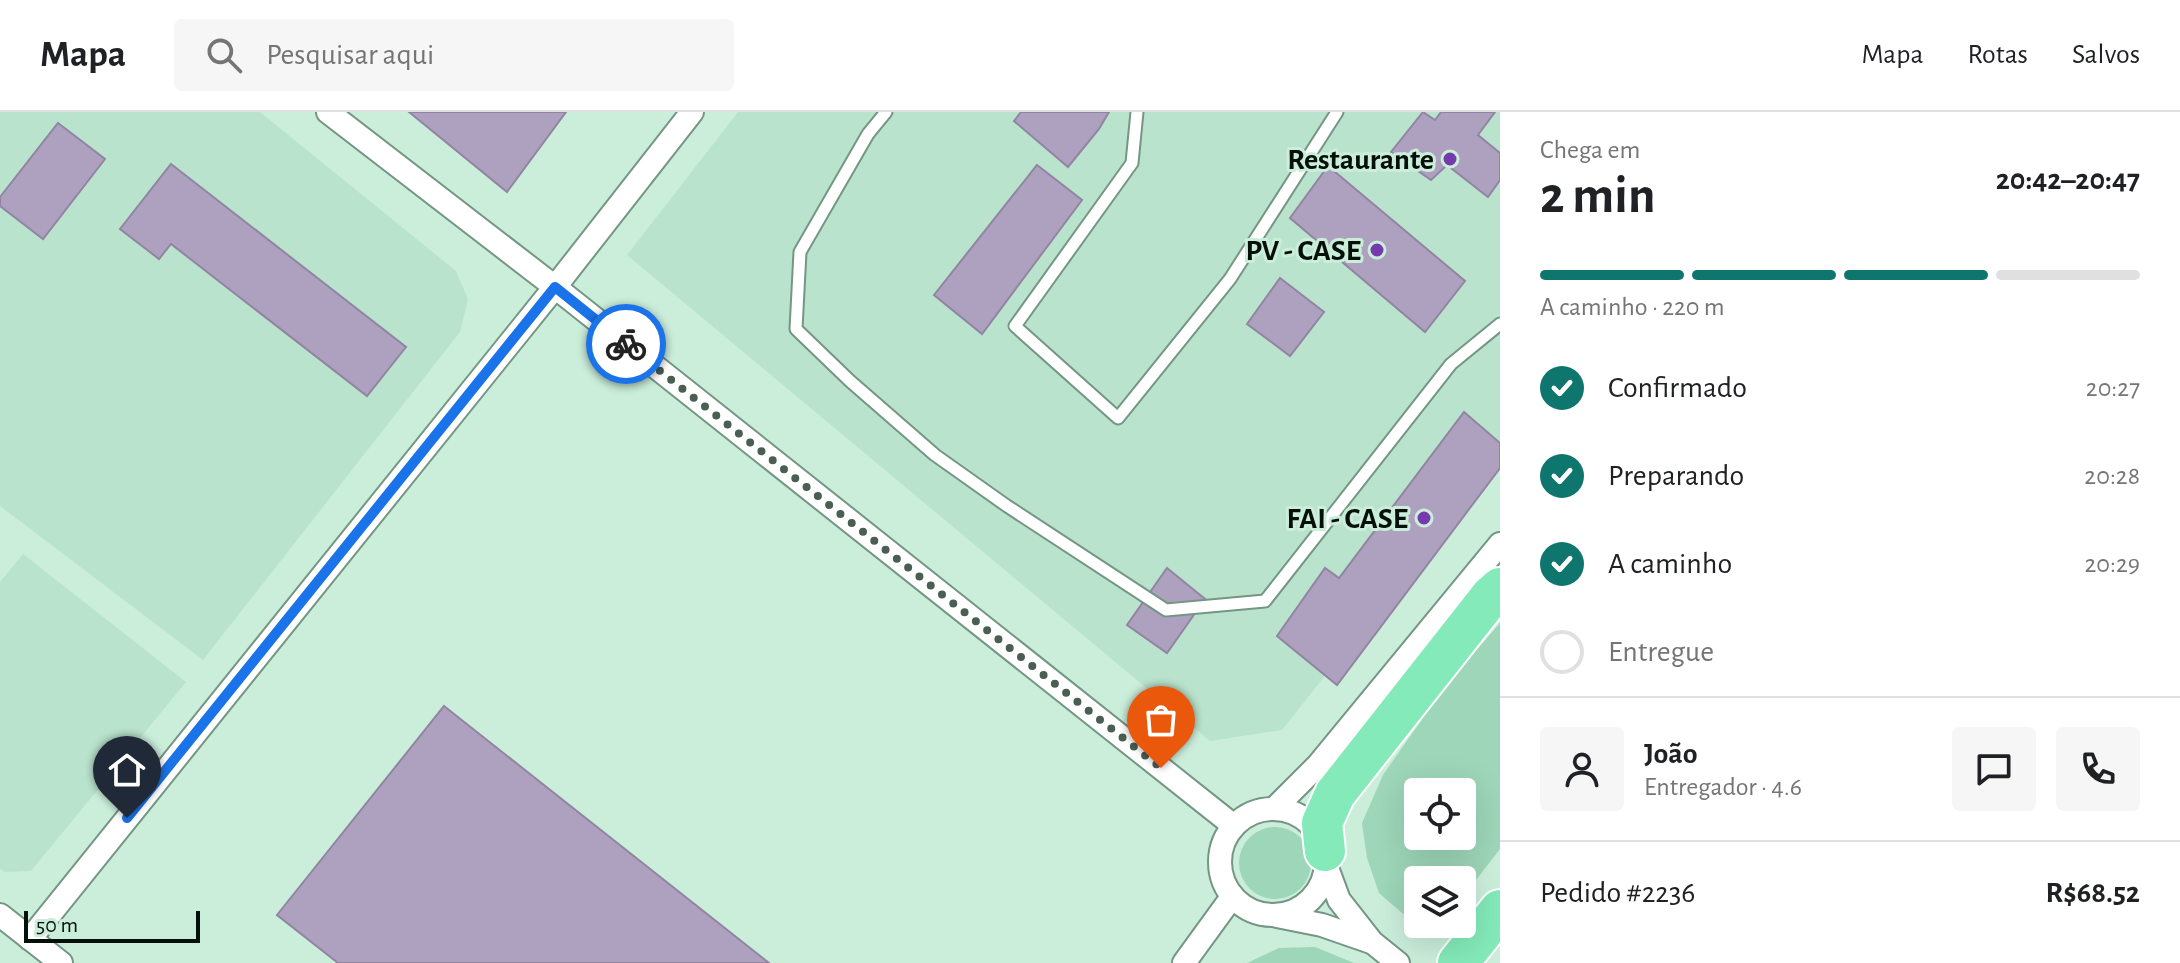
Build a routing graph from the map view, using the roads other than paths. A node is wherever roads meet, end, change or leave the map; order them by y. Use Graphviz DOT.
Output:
graph roads {
  1 [pos="328,112"];
  2 [pos="692,112"];
  3 [pos="886,112"];
  4 [pos="1137,112"];
  5 [pos="1337,112"];
  6 [pos="555,287"];
  7 [pos="1500,324"];
  8 [pos="1500,544"];
  9 [pos="1500,588"];
  10 [pos="1274,809"];
  11 [pos="1234,826"];
  12 [pos="1325,858"];
  13 [pos="1232,897"];
  14 [pos="0,915"];
  15 [pos="1495,915"];
  16 [pos="1272,916"];
  17 [pos="30,939"];
  18 [pos="1376,945"];
  19 [pos="61,963"];
  20 [pos="1184,963"];
  21 [pos="1398,963"];
  22 [pos="1458,963"];
  1 -- 6 [label="street"];
  2 -- 6 [label="street"];
  3 -- 7 [label="lane"];
  4 -- 5 [label="lane"];
  6 -- 11 [label="street"];
  6 -- 17 [label="street"];
  8 -- 10 [label="street"];
  9 -- 12 [label="highway"];
  10 -- 11 [label="street"];
  10 -- 12 [label="street"];
  11 -- 13 [label="street"];
  12 -- 16 [label="street"];
  12 -- 18 [label="street"];
  13 -- 16 [label="street"];
  13 -- 20 [label="street"];
  14 -- 17 [label="street"];
  15 -- 22 [label="highway"];
  16 -- 18 [label="street"];
  17 -- 19 [label="street"];
  18 -- 21 [label="street"];
}
